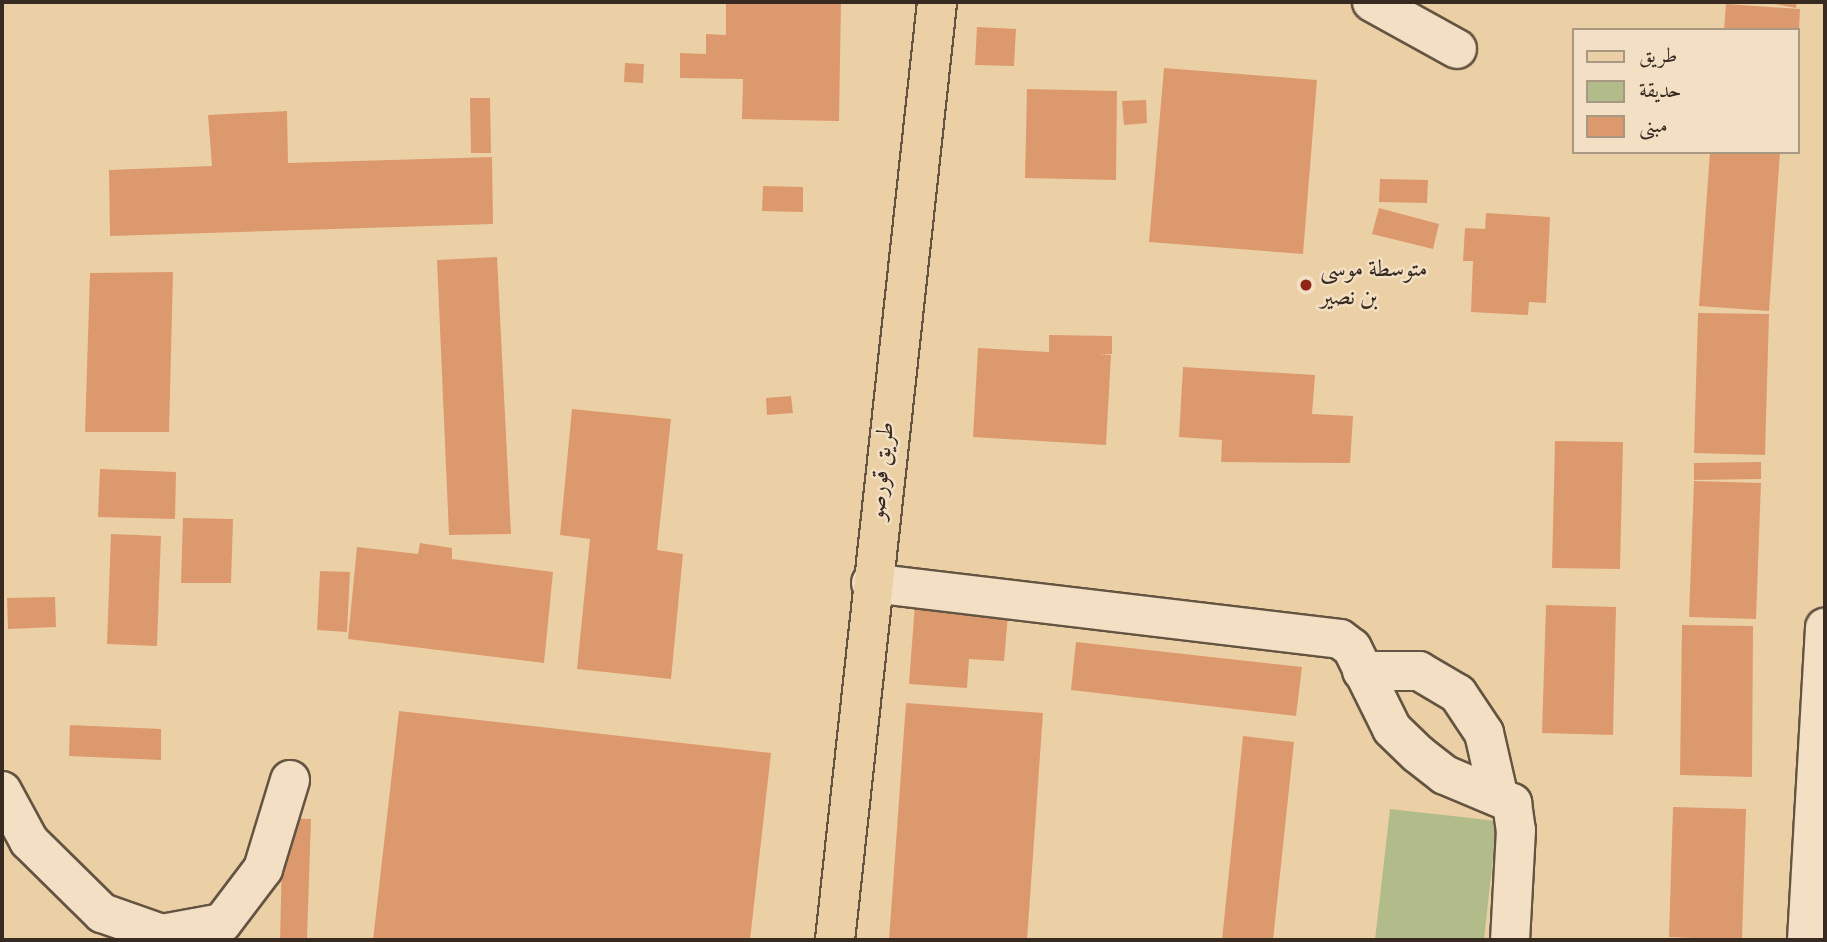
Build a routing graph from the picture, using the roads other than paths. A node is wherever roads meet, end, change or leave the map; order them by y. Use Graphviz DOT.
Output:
graph roads {
  1 [pos="937,2"];
  2 [pos="1372,2"];
  3 [pos="1457,49"];
  4 [pos="871,583"];
  5 [pos="1825,628"];
  6 [pos="1362,671"];
  7 [pos="290,780"];
  8 [pos="2,791"];
  9 [pos="1498,794"];
  10 [pos="835,940"];
  11 [pos="1510,940"];
  12 [pos="1807,940"];
  1 -- 4 [label="main road, طريق قورصو"];
  2 -- 3 [label="street"];
  4 -- 6 [label="street"];
  4 -- 10 [label="main road, طريق قورصو"];
  5 -- 12 [label="street"];
  6 -- 9 [label="street"];
  6 -- 9 [label="street"];
  7 -- 8 [label="street"];
  9 -- 11 [label="street"];
}
